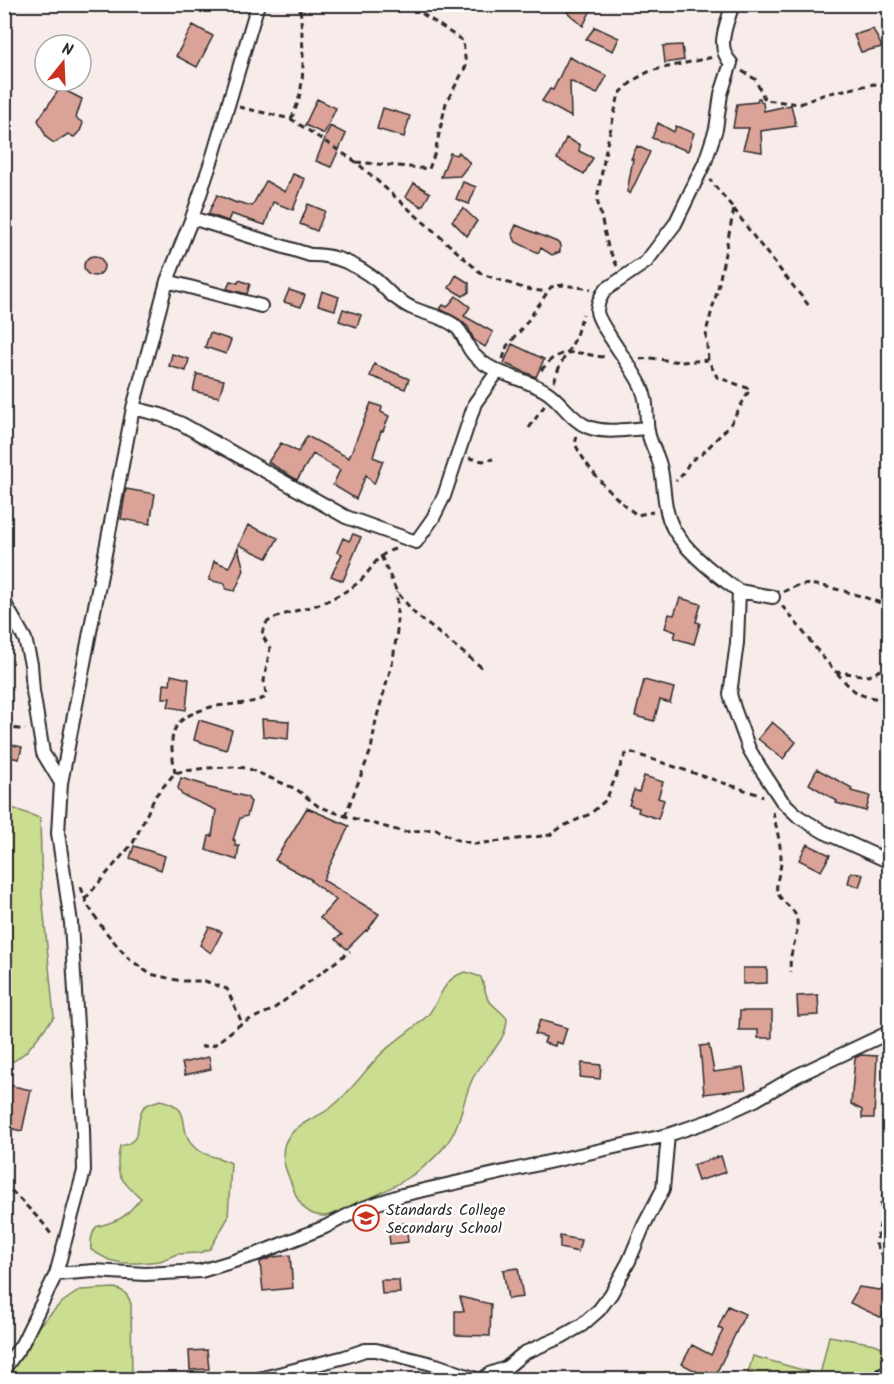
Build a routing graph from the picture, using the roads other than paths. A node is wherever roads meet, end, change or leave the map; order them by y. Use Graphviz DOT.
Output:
graph roads {
  1 [pos="258,4"];
  2 [pos="733,4"];
  3 [pos="192,218"];
  4 [pos="167,281"];
  5 [pos="261,306"];
  6 [pos="498,371"];
  7 [pos="133,408"];
  8 [pos="647,428"];
  9 [pos="738,591"];
  10 [pos="773,597"];
  11 [pos="4,602"];
  12 [pos="61,783"];
  13 [pos="890,862"];
  14 [pos="890,1032"];
  15 [pos="668,1135"];
  16 [pos="56,1274"];
  17 [pos="4,1369"];
  18 [pos="255,1380"];
  19 [pos="481,1380"];
  1 -- 3 [label="street"];
  2 -- 8 [label="street"];
  3 -- 4 [label="street"];
  3 -- 6 [label="street"];
  4 -- 5 [label="street"];
  4 -- 7 [label="street"];
  6 -- 7 [label="street"];
  6 -- 8 [label="street"];
  7 -- 12 [label="street"];
  8 -- 9 [label="street"];
  9 -- 10 [label="street"];
  9 -- 13 [label="street"];
  11 -- 12 [label="street"];
  12 -- 16 [label="street"];
  14 -- 15 [label="street"];
  15 -- 16 [label="street"];
  15 -- 19 [label="street"];
  16 -- 17 [label="street"];
  18 -- 19 [label="street"];
}
